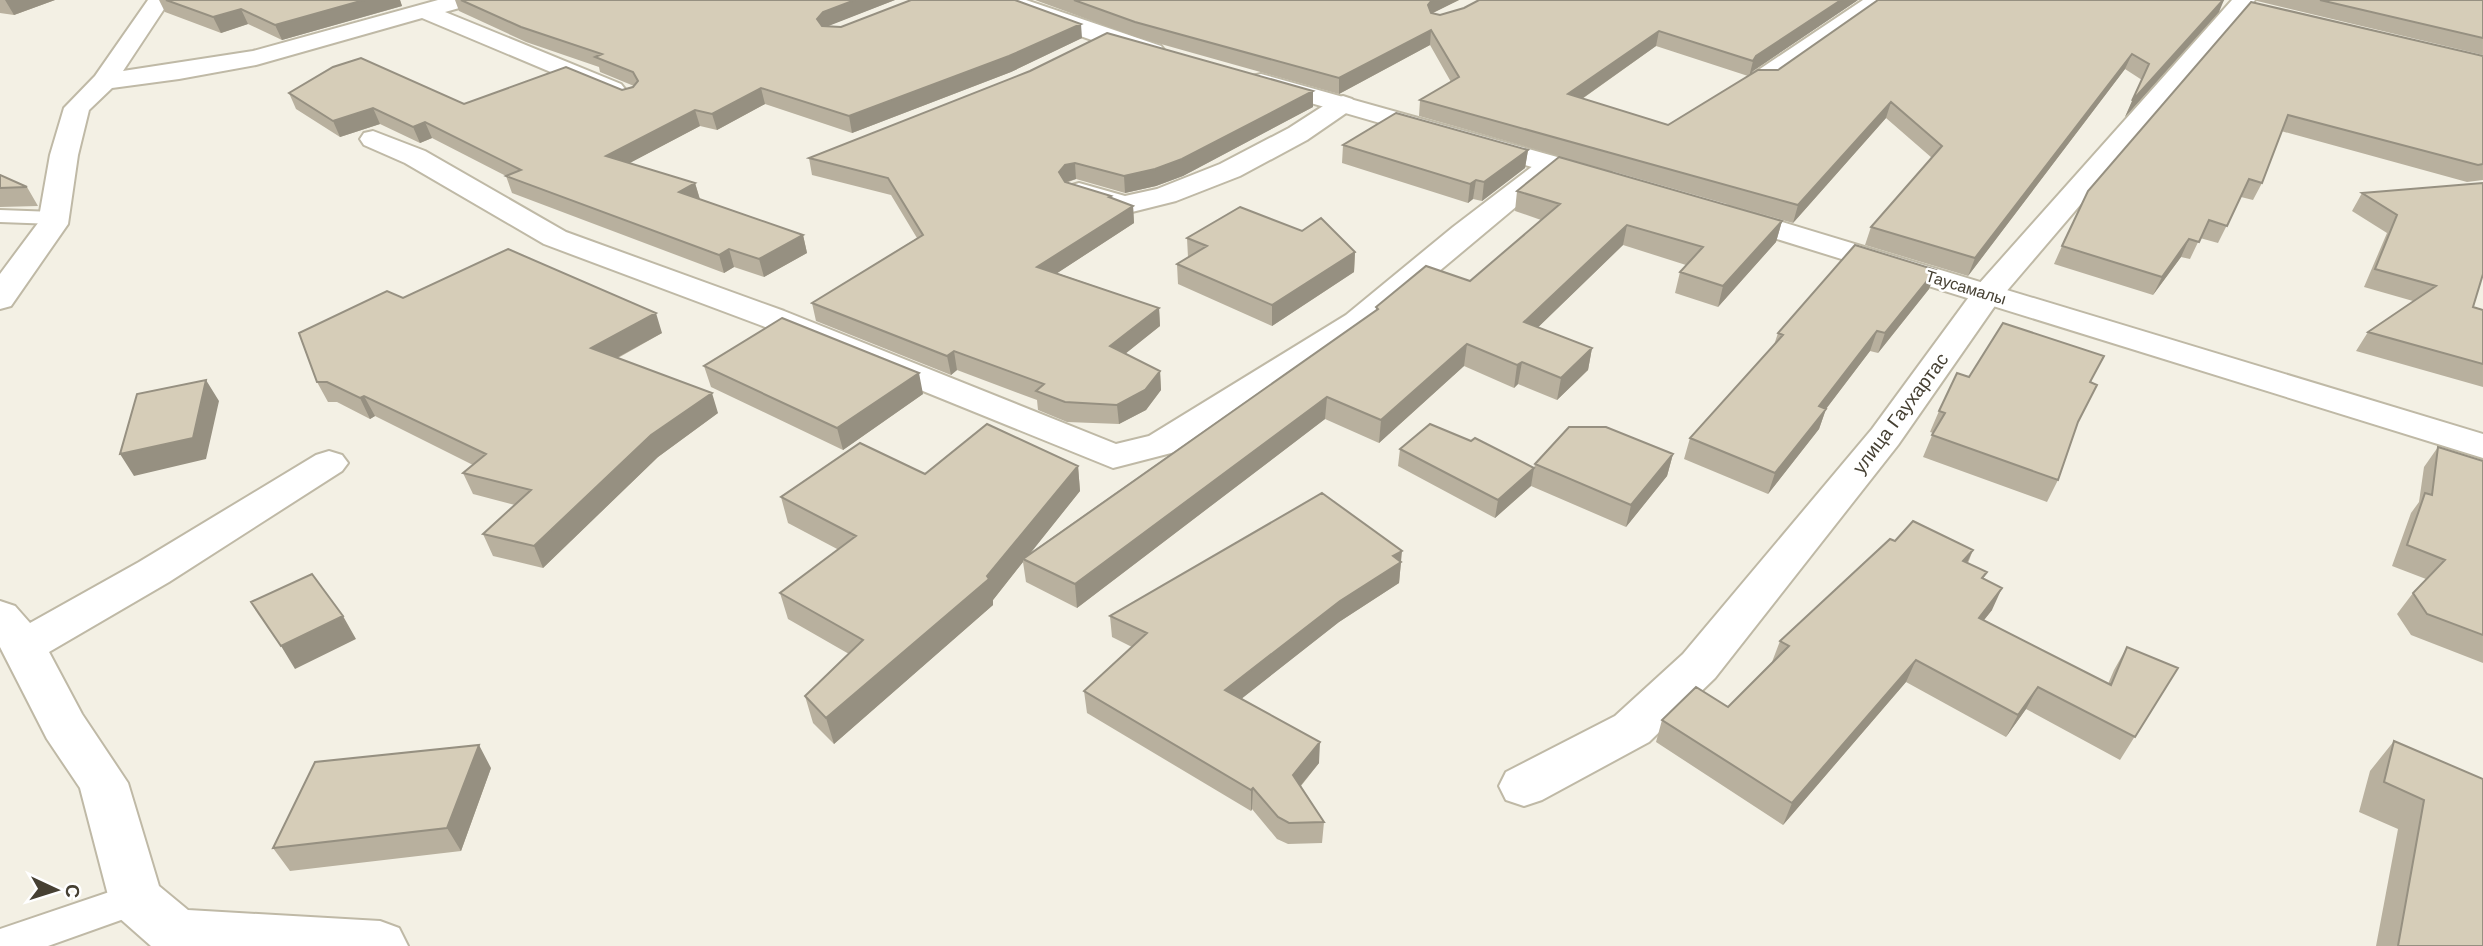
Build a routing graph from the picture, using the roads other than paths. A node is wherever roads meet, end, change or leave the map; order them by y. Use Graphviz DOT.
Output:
graph roads {
  1 [pos="159,0"];
  2 [pos="462,0"];
  3 [pos="1006,0"];
  4 [pos="1879,0"];
  5 [pos="2242,5"];
  6 [pos="424,11"];
  7 [pos="1178,58"];
  8 [pos="1229,72"];
  9 [pos="1763,78"];
  10 [pos="104,81"];
  11 [pos="628,95"];
  12 [pos="1343,104"];
  13 [pos="373,139"];
  14 [pos="1552,165"];
  15 [pos="1632,187"];
  16 [pos="1077,191"];
  17 [pos="1698,206"];
  18 [pos="0,216"];
  19 [pos="54,218"];
  20 [pos="1988,293"];
  21 [pos="0,299"];
  22 [pos="2483,446"];
  23 [pos="329,463"];
  24 [pos="12,632"];
  25 [pos="1524,786"];
  26 [pos="136,899"];
  27 [pos="195,942"];
  28 [pos="362,945"];
  29 [pos="0,946"];
  1 -- 10 [label="street"];
  2 -- 6 [label="street"];
  3 -- 7 [label="street"];
  4 -- 9 [label="street"];
  5 -- 20 [label="street, улица Гаухартас"];
  6 -- 10 [label="street"];
  6 -- 11 [label="street"];
  8 -- 12 [label="street"];
  10 -- 19 [label="street"];
  12 -- 14 [label="street"];
  12 -- 16 [label="street"];
  13 -- 14 [label="street"];
  14 -- 15 [label="street"];
  17 -- 20 [label="street, Таусамалы"];
  18 -- 19 [label="lane"];
  19 -- 21 [label="street"];
  20 -- 22 [label="street, Таусамалы"];
  20 -- 25 [label="street, улица Гаухартас"];
  23 -- 24 [label="street"];
  24 -- 26 [label="street"];
  26 -- 27 [label="street"];
  26 -- 29 [label="lane"];
  27 -- 28 [label="street"];
}
